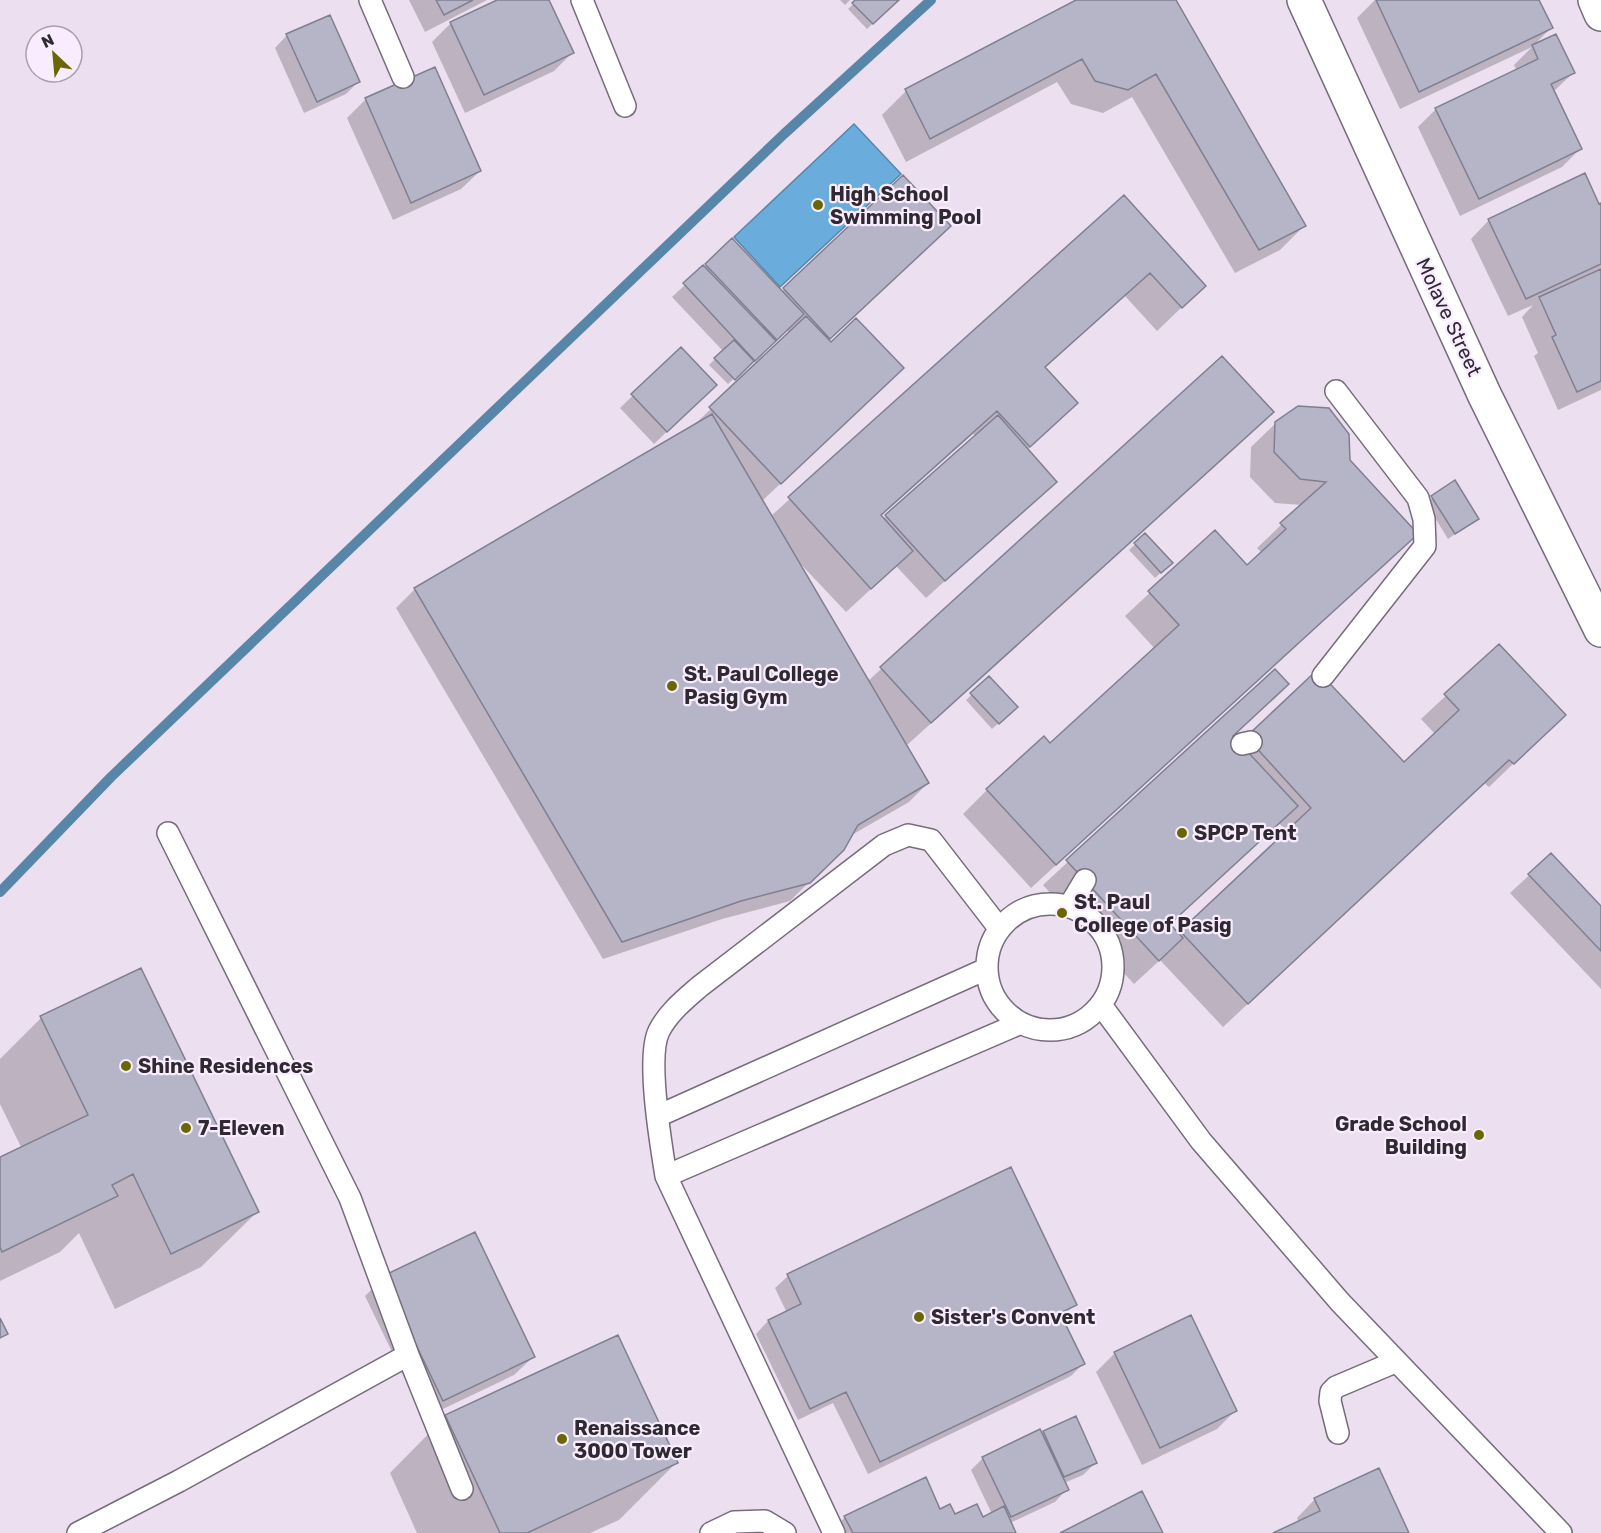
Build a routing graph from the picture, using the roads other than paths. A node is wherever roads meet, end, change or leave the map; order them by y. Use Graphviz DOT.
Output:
graph roads {
  1 [pos="370,0"];
  2 [pos="582,0"];
  3 [pos="1304,0"];
  4 [pos="1595,0"];
  5 [pos="1601,14"];
  6 [pos="403,77"];
  7 [pos="625,106"];
  8 [pos="1336,391"];
  9 [pos="1601,630"];
  10 [pos="1323,676"];
  11 [pos="168,833"];
  12 [pos="1085,880"];
  13 [pos="1070,905"];
  14 [pos="999,928"];
  15 [pos="986,969"];
  16 [pos="1101,1005"];
  17 [pos="1020,1023"];
  18 [pos="658,1116"];
  19 [pos="666,1176"];
  20 [pos="408,1355"];
  21 [pos="1395,1362"];
  22 [pos="1338,1433"];
  23 [pos="462,1489"];
  24 [pos="78,1533"];
  25 [pos="711,1533"];
  26 [pos="785,1533"];
  27 [pos="834,1533"];
  28 [pos="1561,1533"];
  1 -- 6 [label="lane"];
  2 -- 7 [label="lane"];
  3 -- 9 [label="street, Molave Street"];
  4 -- 5 [label="street"];
  8 -- 10 [label="lane"];
  11 -- 20 [label="lane"];
  12 -- 13 [label="lane"];
  13 -- 14 [label="lane"];
  13 -- 16 [label="lane"];
  14 -- 15 [label="lane"];
  14 -- 18 [label="lane"];
  15 -- 17 [label="lane"];
  15 -- 18 [label="lane"];
  16 -- 17 [label="lane"];
  16 -- 21 [label="lane"];
  17 -- 19 [label="lane"];
  18 -- 19 [label="lane"];
  19 -- 27 [label="lane"];
  20 -- 23 [label="lane"];
  20 -- 24 [label="lane"];
  21 -- 22 [label="lane"];
  21 -- 28 [label="lane"];
  25 -- 26 [label="lane"];
}
